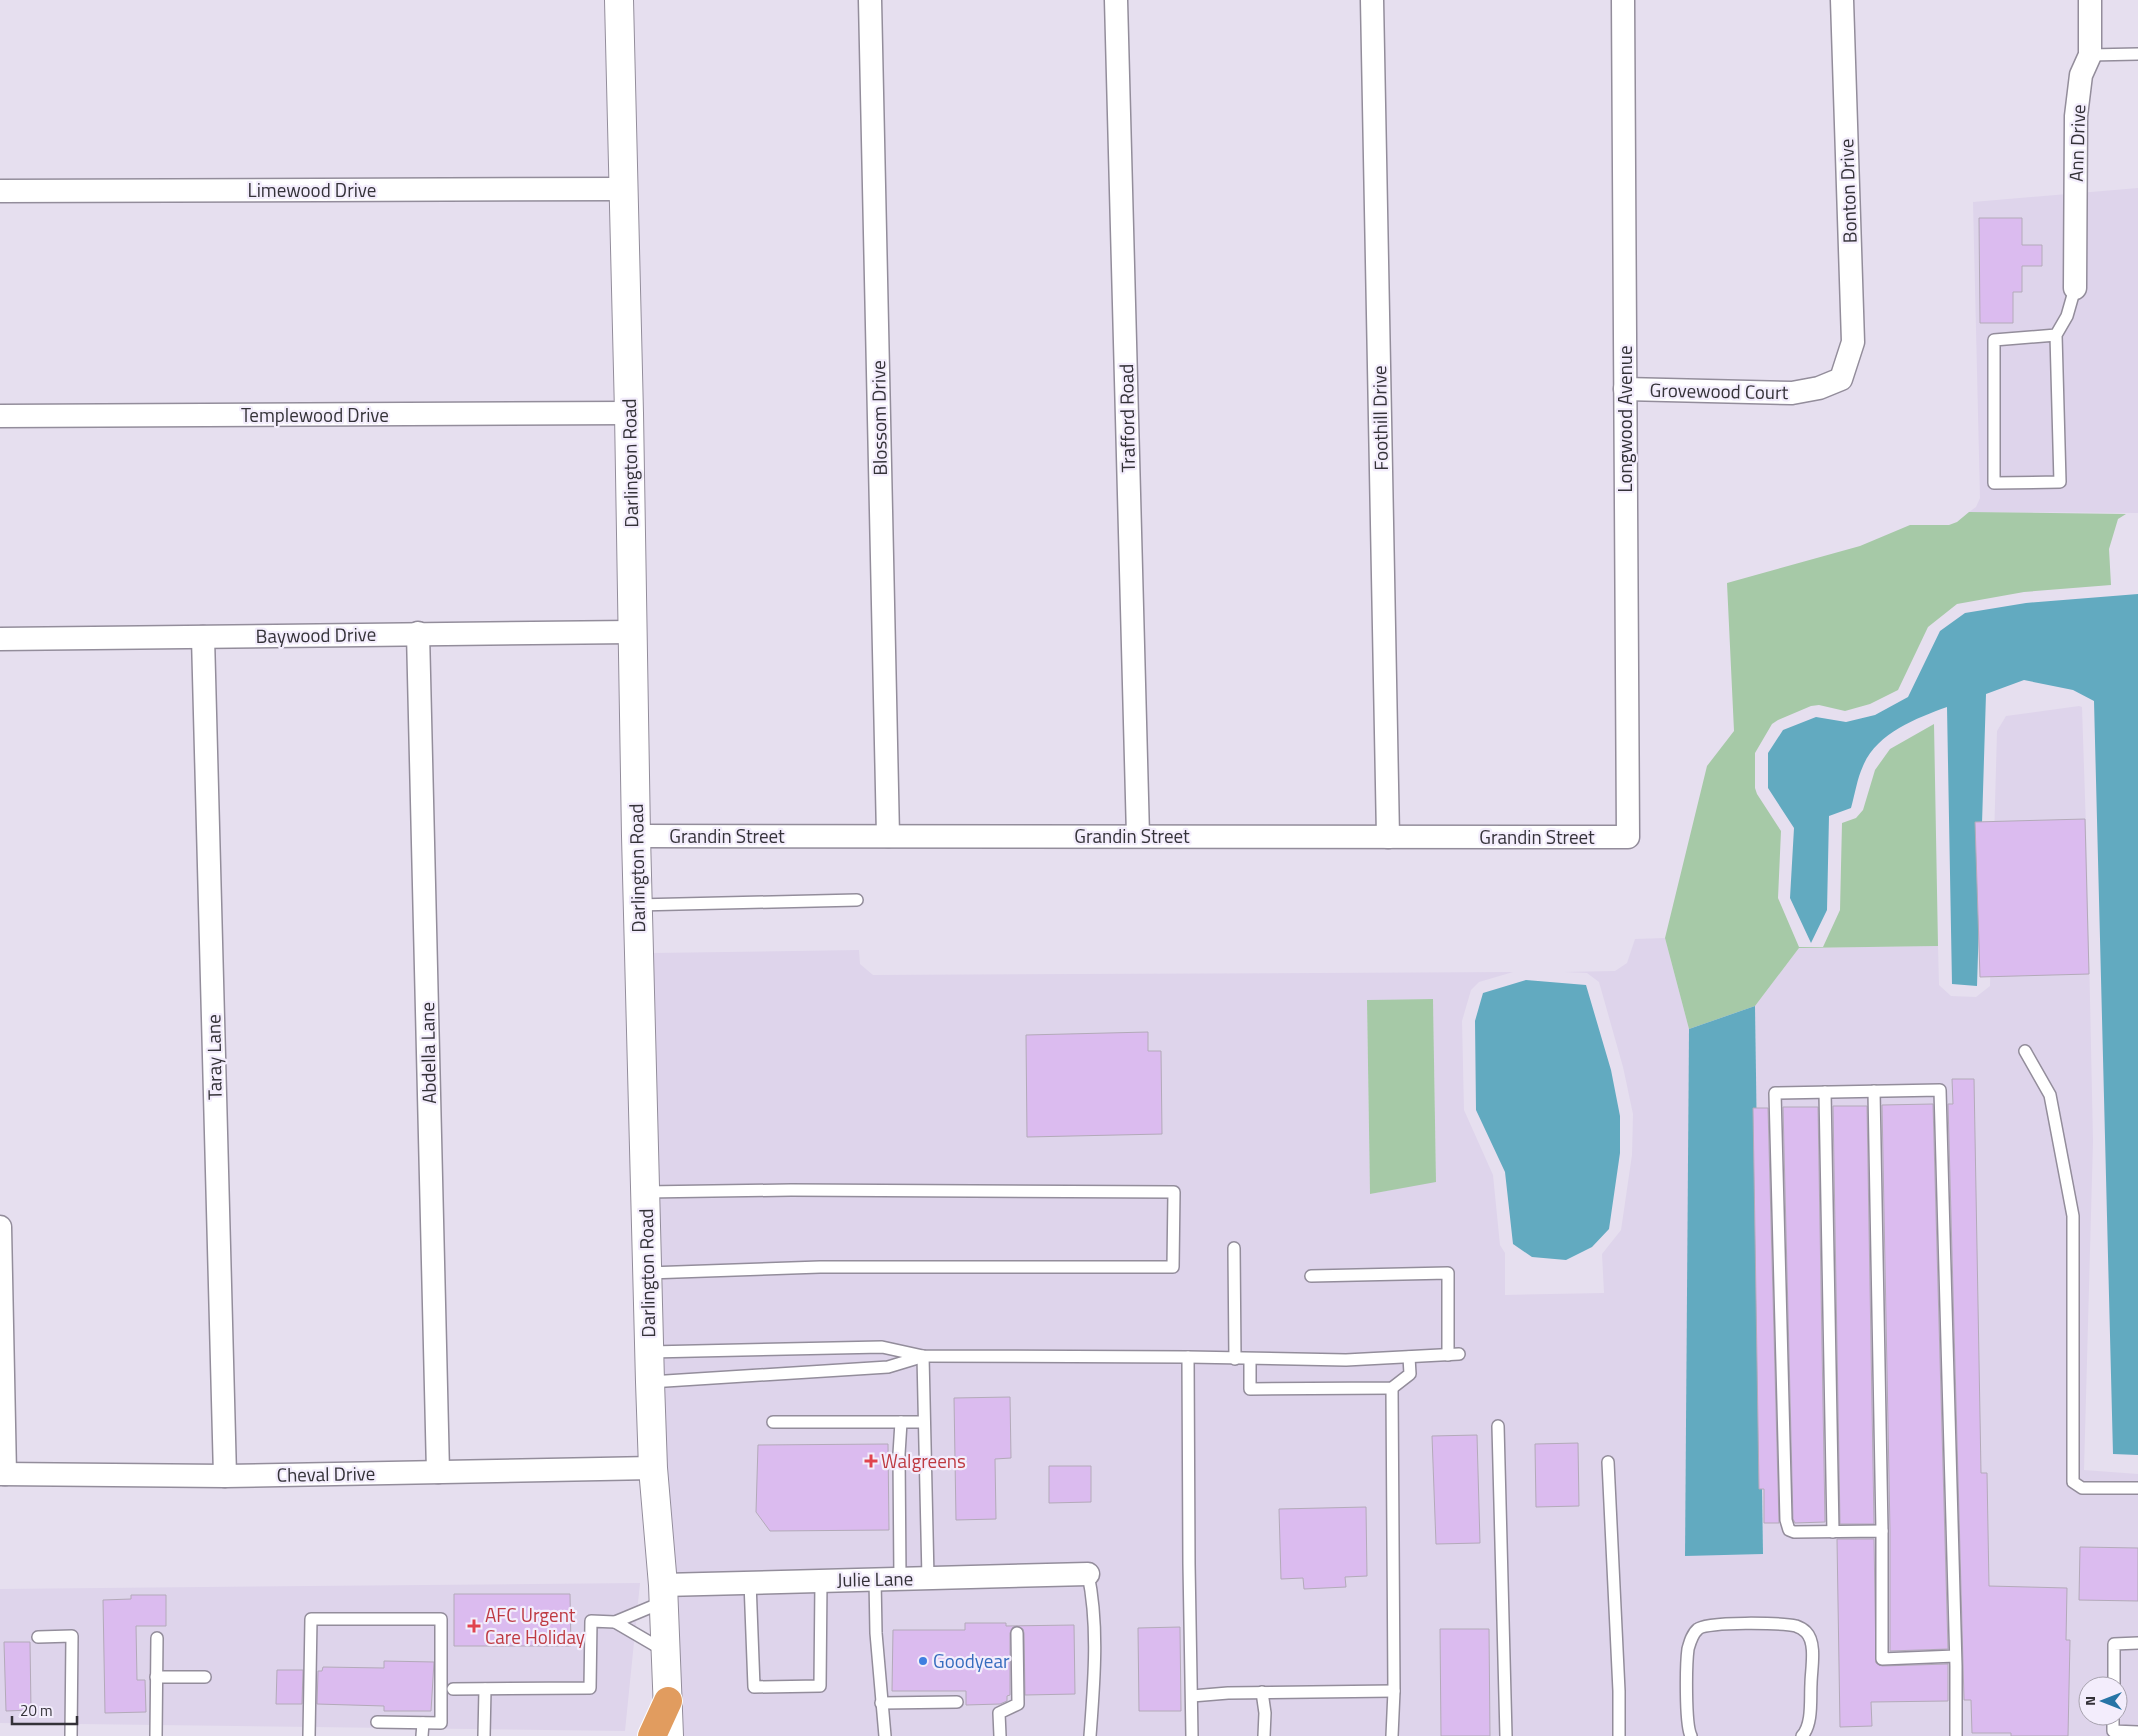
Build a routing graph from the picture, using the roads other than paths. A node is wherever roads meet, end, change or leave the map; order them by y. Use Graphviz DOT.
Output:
graph roads {
  1 [pos="619,0"];
  2 [pos="870,0"];
  3 [pos="1116,0"];
  4 [pos="1372,0"];
  5 [pos="1622,0"];
  6 [pos="1842,0"];
  7 [pos="2090,0"];
  8 [pos="2138,54"];
  9 [pos="2090,55"];
  10 [pos="624,189"];
  11 [pos="0,191"];
  12 [pos="2075,288"];
  13 [pos="2056,335"];
  14 [pos="1841,380"];
  15 [pos="1625,390"];
  16 [pos="629,413"];
  17 [pos="0,416"];
  18 [pos="632,632"];
  19 [pos="418,633"];
  20 [pos="203,637"];
  21 [pos="0,639"];
  22 [pos="636,836"];
  23 [pos="888,836"];
  24 [pos="1138,836"];
  25 [pos="1388,837"];
  26 [pos="1628,837"];
  27 [pos="857,900"];
  28 [pos="637,905"];
  29 [pos="2025,1051"];
  30 [pos="1874,1091"];
  31 [pos="1825,1092"];
  32 [pos="645,1192"];
  33 [pos="0,1227"];
  34 [pos="1234,1248"];
  35 [pos="648,1273"];
  36 [pos="1311,1276"];
  37 [pos="649,1352"];
  38 [pos="923,1356"];
  39 [pos="1188,1357"];
  40 [pos="1409,1357"];
  41 [pos="1235,1359"];
  42 [pos="1250,1359"];
  43 [pos="650,1382"];
  44 [pos="1392,1388"];
  45 [pos="773,1422"];
  46 [pos="901,1422"];
  47 [pos="924,1422"];
  48 [pos="1498,1426"];
  49 [pos="1608,1462"];
  50 [pos="653,1468"];
  51 [pos="438,1472"];
  52 [pos="2,1474"];
  53 [pos="224,1476"];
  54 [pos="2138,1488"];
  55 [pos="1882,1531"];
  56 [pos="1833,1532"];
  57 [pos="1088,1574"];
  58 [pos="928,1578"];
  59 [pos="875,1579"];
  60 [pos="900,1579"];
  61 [pos="821,1580"];
  62 [pos="750,1582"];
  63 [pos="663,1593"];
  64 [pos="615,1622"];
  65 [pos="1017,1633"];
  66 [pos="38,1636"];
  67 [pos="157,1638"];
  68 [pos="2138,1643"];
  69 [pos="665,1651"];
  70 [pos="1955,1656"];
  71 [pos="2114,1676"];
  72 [pos="156,1677"];
  73 [pos="205,1677"];
  74 [pos="453,1689"];
  75 [pos="484,1689"];
  76 [pos="1394,1690"];
  77 [pos="1262,1692"];
  78 [pos="1192,1696"];
  79 [pos="668,1700"];
  80 [pos="957,1702"];
  81 [pos="881,1703"];
  82 [pos="377,1722"];
  83 [pos="423,1723"];
  84 [pos="2113,1726"];
  85 [pos="2138,1732"];
  86 [pos="71,1736"];
  87 [pos="156,1736"];
  88 [pos="310,1736"];
  89 [pos="422,1736"];
  90 [pos="484,1736"];
  91 [pos="652,1736"];
  92 [pos="669,1736"];
  93 [pos="885,1736"];
  94 [pos="1000,1736"];
  95 [pos="1090,1736"];
  96 [pos="1192,1736"];
  97 [pos="1264,1736"];
  98 [pos="1392,1736"];
  99 [pos="1506,1736"];
  100 [pos="1619,1736"];
  101 [pos="1691,1736"];
  102 [pos="1802,1736"];
  103 [pos="1956,1736"];
  1 -- 10 [label="street, Darlington Road"];
  2 -- 23 [label="street, Blossom Drive"];
  3 -- 24 [label="street, Trafford Road"];
  4 -- 25 [label="street, Foothill Drive"];
  5 -- 15 [label="street, Longwood Avenue"];
  6 -- 14 [label="street, Bonton Drive"];
  7 -- 9 [label="street, Ann Drive"];
  8 -- 9 [label="lane"];
  9 -- 12 [label="street, Ann Drive"];
  10 -- 11 [label="street, Limewood Drive"];
  10 -- 16 [label="street, Darlington Road"];
  12 -- 13 [label="lane"];
  13 -- 13 [label="lane"];
  14 -- 15 [label="street, Grovewood Court"];
  15 -- 26 [label="street, Longwood Avenue"];
  16 -- 17 [label="street, Templewood Drive"];
  16 -- 18 [label="street, Darlington Road"];
  18 -- 19 [label="street, Baywood Drive"];
  18 -- 22 [label="street, Darlington Road"];
  19 -- 20 [label="street, Baywood Drive"];
  19 -- 51 [label="street, Abdella Lane"];
  20 -- 21 [label="street, Baywood Drive"];
  20 -- 53 [label="street, Taray Lane"];
  22 -- 23 [label="street, Grandin Street"];
  22 -- 28 [label="street, Darlington Road"];
  23 -- 24 [label="street, Grandin Street"];
  24 -- 25 [label="street, Grandin Street"];
  25 -- 26 [label="street, Grandin Street"];
  27 -- 28 [label="lane"];
  28 -- 32 [label="street, Darlington Road"];
  29 -- 54 [label="lane"];
  30 -- 31 [label="lane"];
  30 -- 55 [label="lane"];
  30 -- 70 [label="lane"];
  31 -- 56 [label="lane"];
  31 -- 56 [label="lane"];
  32 -- 35 [label="street, Darlington Road"];
  32 -- 35 [label="lane"];
  33 -- 52 [label="street"];
  34 -- 41 [label="lane"];
  35 -- 37 [label="street, Darlington Road"];
  36 -- 40 [label="lane"];
  37 -- 38 [label="lane"];
  37 -- 43 [label="street, Darlington Road"];
  38 -- 39 [label="lane"];
  38 -- 43 [label="lane"];
  38 -- 47 [label="lane"];
  39 -- 41 [label="lane"];
  39 -- 78 [label="lane"];
  40 -- 42 [label="lane"];
  40 -- 44 [label="lane"];
  41 -- 42 [label="lane"];
  42 -- 44 [label="lane"];
  43 -- 50 [label="street, Darlington Road"];
  44 -- 76 [label="lane"];
  45 -- 46 [label="lane"];
  46 -- 47 [label="lane"];
  46 -- 60 [label="lane"];
  47 -- 58 [label="lane"];
  48 -- 99 [label="lane"];
  49 -- 100 [label="lane"];
  50 -- 51 [label="street, Cheval Drive"];
  50 -- 63 [label="street, Darlington Road"];
  51 -- 53 [label="street, Cheval Drive"];
  52 -- 53 [label="street, Cheval Drive"];
  55 -- 56 [label="lane"];
  55 -- 70 [label="lane"];
  57 -- 58 [label="street, Julie Lane"];
  57 -- 95 [label="lane"];
  58 -- 60 [label="street, Julie Lane"];
  59 -- 60 [label="street, Julie Lane"];
  59 -- 61 [label="street, Julie Lane"];
  59 -- 81 [label="lane"];
  61 -- 62 [label="street, Julie Lane"];
  61 -- 62 [label="lane"];
  62 -- 63 [label="street, Julie Lane"];
  63 -- 64 [label="lane"];
  63 -- 69 [label="street, Darlington Road"];
  64 -- 69 [label="lane"];
  64 -- 75 [label="lane"];
  65 -- 94 [label="lane"];
  66 -- 86 [label="lane"];
  67 -- 72 [label="lane"];
  68 -- 71 [label="lane"];
  69 -- 79 [label="street, Darlington Road"];
  70 -- 103 [label="lane"];
  72 -- 73 [label="lane"];
  72 -- 87 [label="lane"];
  74 -- 75 [label="lane"];
  75 -- 90 [label="lane"];
  76 -- 77 [label="lane"];
  76 -- 98 [label="lane"];
  77 -- 78 [label="lane"];
  77 -- 97 [label="lane"];
  78 -- 96 [label="lane"];
  79 -- 91 [label="highway"];
  79 -- 92 [label="street, Darlington Road"];
  80 -- 81 [label="lane"];
  81 -- 93 [label="lane"];
  82 -- 83 [label="lane"];
  83 -- 88 [label="lane"];
  83 -- 89 [label="lane"];
  84 -- 85 [label="lane"];
  101 -- 102 [label="lane"];
}
